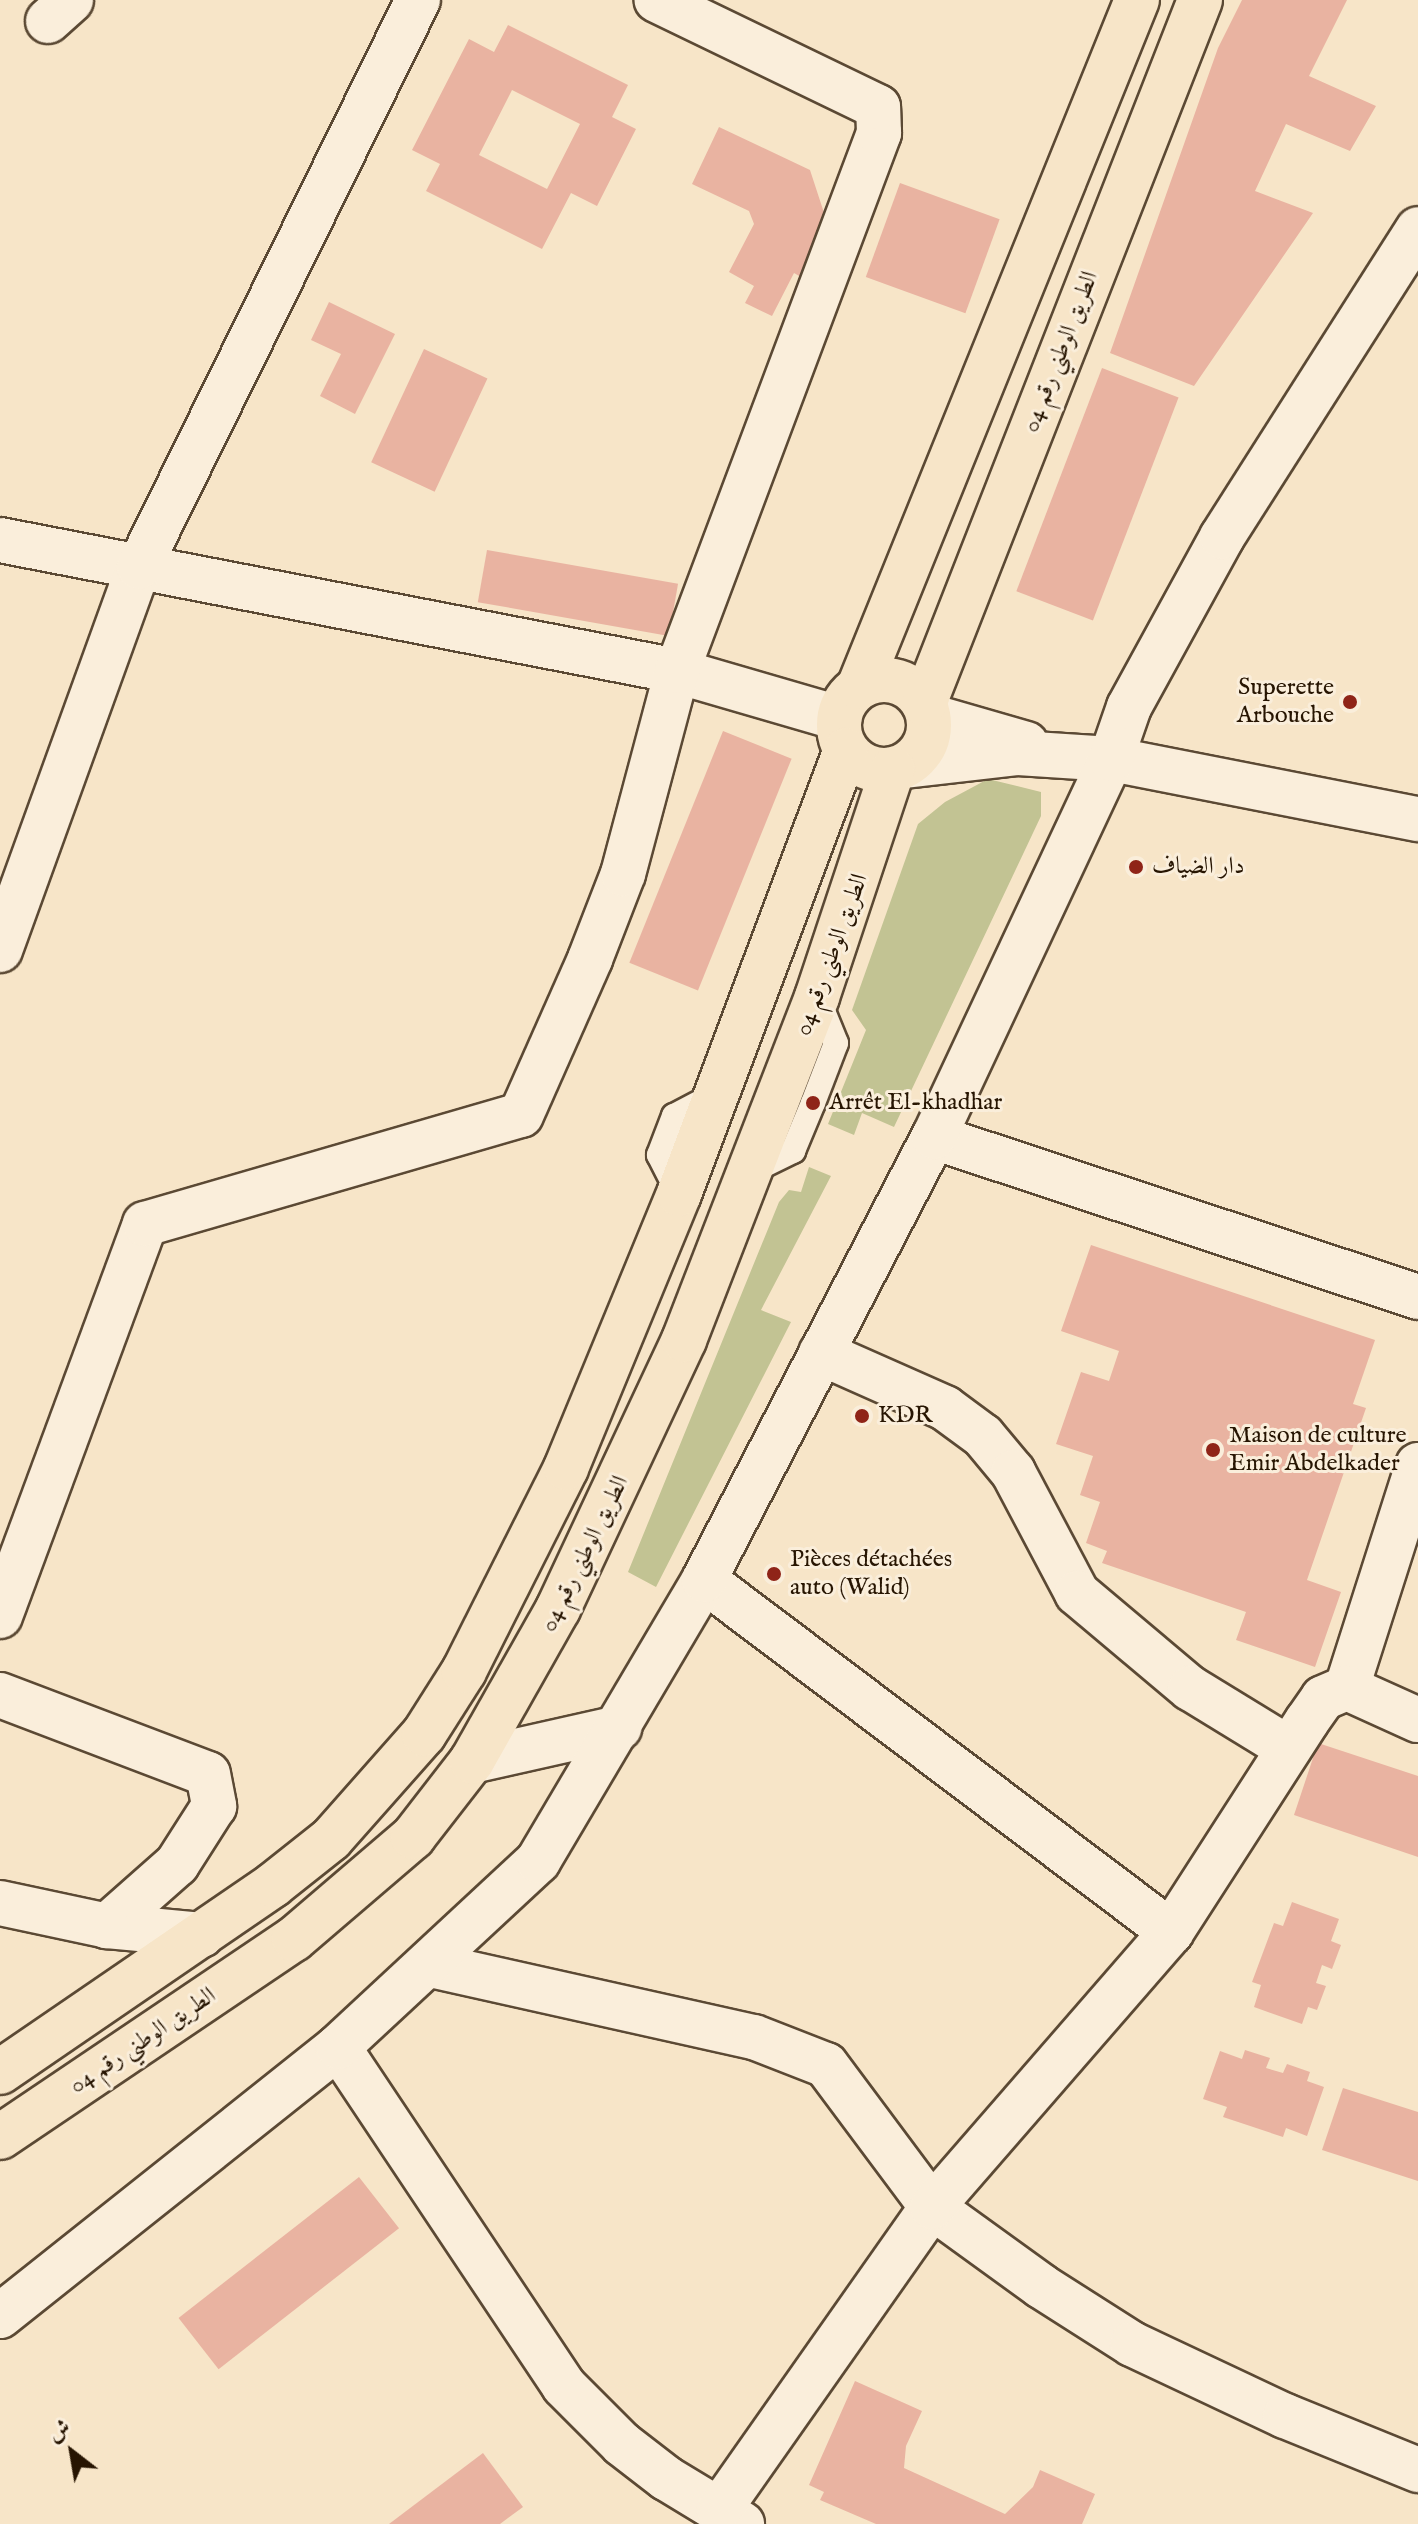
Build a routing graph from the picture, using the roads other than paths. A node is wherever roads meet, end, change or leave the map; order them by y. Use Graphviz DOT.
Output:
graph roads {
  1 [pos="418,0"];
  2 [pos="657,0"];
  3 [pos="1137,0"];
  4 [pos="1200,0"];
  5 [pos="1418,229"];
  6 [pos="0,540"];
  7 [pos="139,567"];
  8 [pos="677,671"];
  9 [pos="927,710"];
  10 [pos="848,718"];
  11 [pos="1051,753"];
  12 [pos="1111,759"];
  13 [pos="899,768"];
  14 [pos="1418,819"];
  15 [pos="0,950"];
  16 [pos="934,1137"];
  17 [pos="1418,1297"];
  18 [pos="821,1353"];
  19 [pos="1418,1465"];
  20 [pos="704,1580"];
  21 [pos="0,1616"];
  22 [pos="1347,1688"];
  23 [pos="0,1695"];
  24 [pos="1418,1720"];
  25 [pos="619,1728"];
  26 [pos="1288,1748"];
  27 [pos="472,1761"];
  28 [pos="0,1903"];
  29 [pos="107,1926"];
  30 [pos="1171,1932"];
  31 [pos="202,1935"];
  32 [pos="431,1965"];
  33 [pos="338,2047"];
  34 [pos="0,2072"];
  35 [pos="0,2137"];
  36 [pos="932,2207"];
  37 [pos="0,2316"];
  38 [pos="1418,2470"];
  39 [pos="730,2517"];
  1 -- 7 [label="street"];
  2 -- 8 [label="street"];
  3 -- 10 [label="highway"];
  4 -- 9 [label="highway, الطريق الوطني رقم 04"];
  5 -- 12 [label="street"];
  6 -- 7 [label="street"];
  7 -- 8 [label="street"];
  7 -- 15 [label="street"];
  8 -- 10 [label="street"];
  8 -- 21 [label="street"];
  9 -- 10 [label="highway"];
  9 -- 11 [label="street"];
  9 -- 13 [label="highway"];
  10 -- 13 [label="highway"];
  10 -- 31 [label="highway"];
  11 -- 12 [label="street"];
  11 -- 13 [label="street"];
  12 -- 14 [label="street"];
  12 -- 16 [label="street"];
  13 -- 27 [label="highway, الطريق الوطني رقم 04"];
  16 -- 17 [label="street"];
  16 -- 18 [label="street"];
  18 -- 20 [label="street"];
  18 -- 26 [label="street"];
  19 -- 22 [label="street"];
  20 -- 25 [label="street"];
  20 -- 30 [label="street"];
  22 -- 24 [label="street"];
  22 -- 26 [label="street"];
  23 -- 29 [label="street"];
  25 -- 27 [label="street"];
  25 -- 32 [label="street"];
  26 -- 30 [label="street"];
  27 -- 35 [label="highway, الطريق الوطني رقم 04"];
  28 -- 29 [label="street"];
  29 -- 31 [label="street"];
  30 -- 36 [label="street"];
  31 -- 34 [label="highway"];
  32 -- 33 [label="street"];
  32 -- 36 [label="street"];
  33 -- 37 [label="street"];
  33 -- 39 [label="street"];
  36 -- 38 [label="street"];
  36 -- 39 [label="street"];
}
